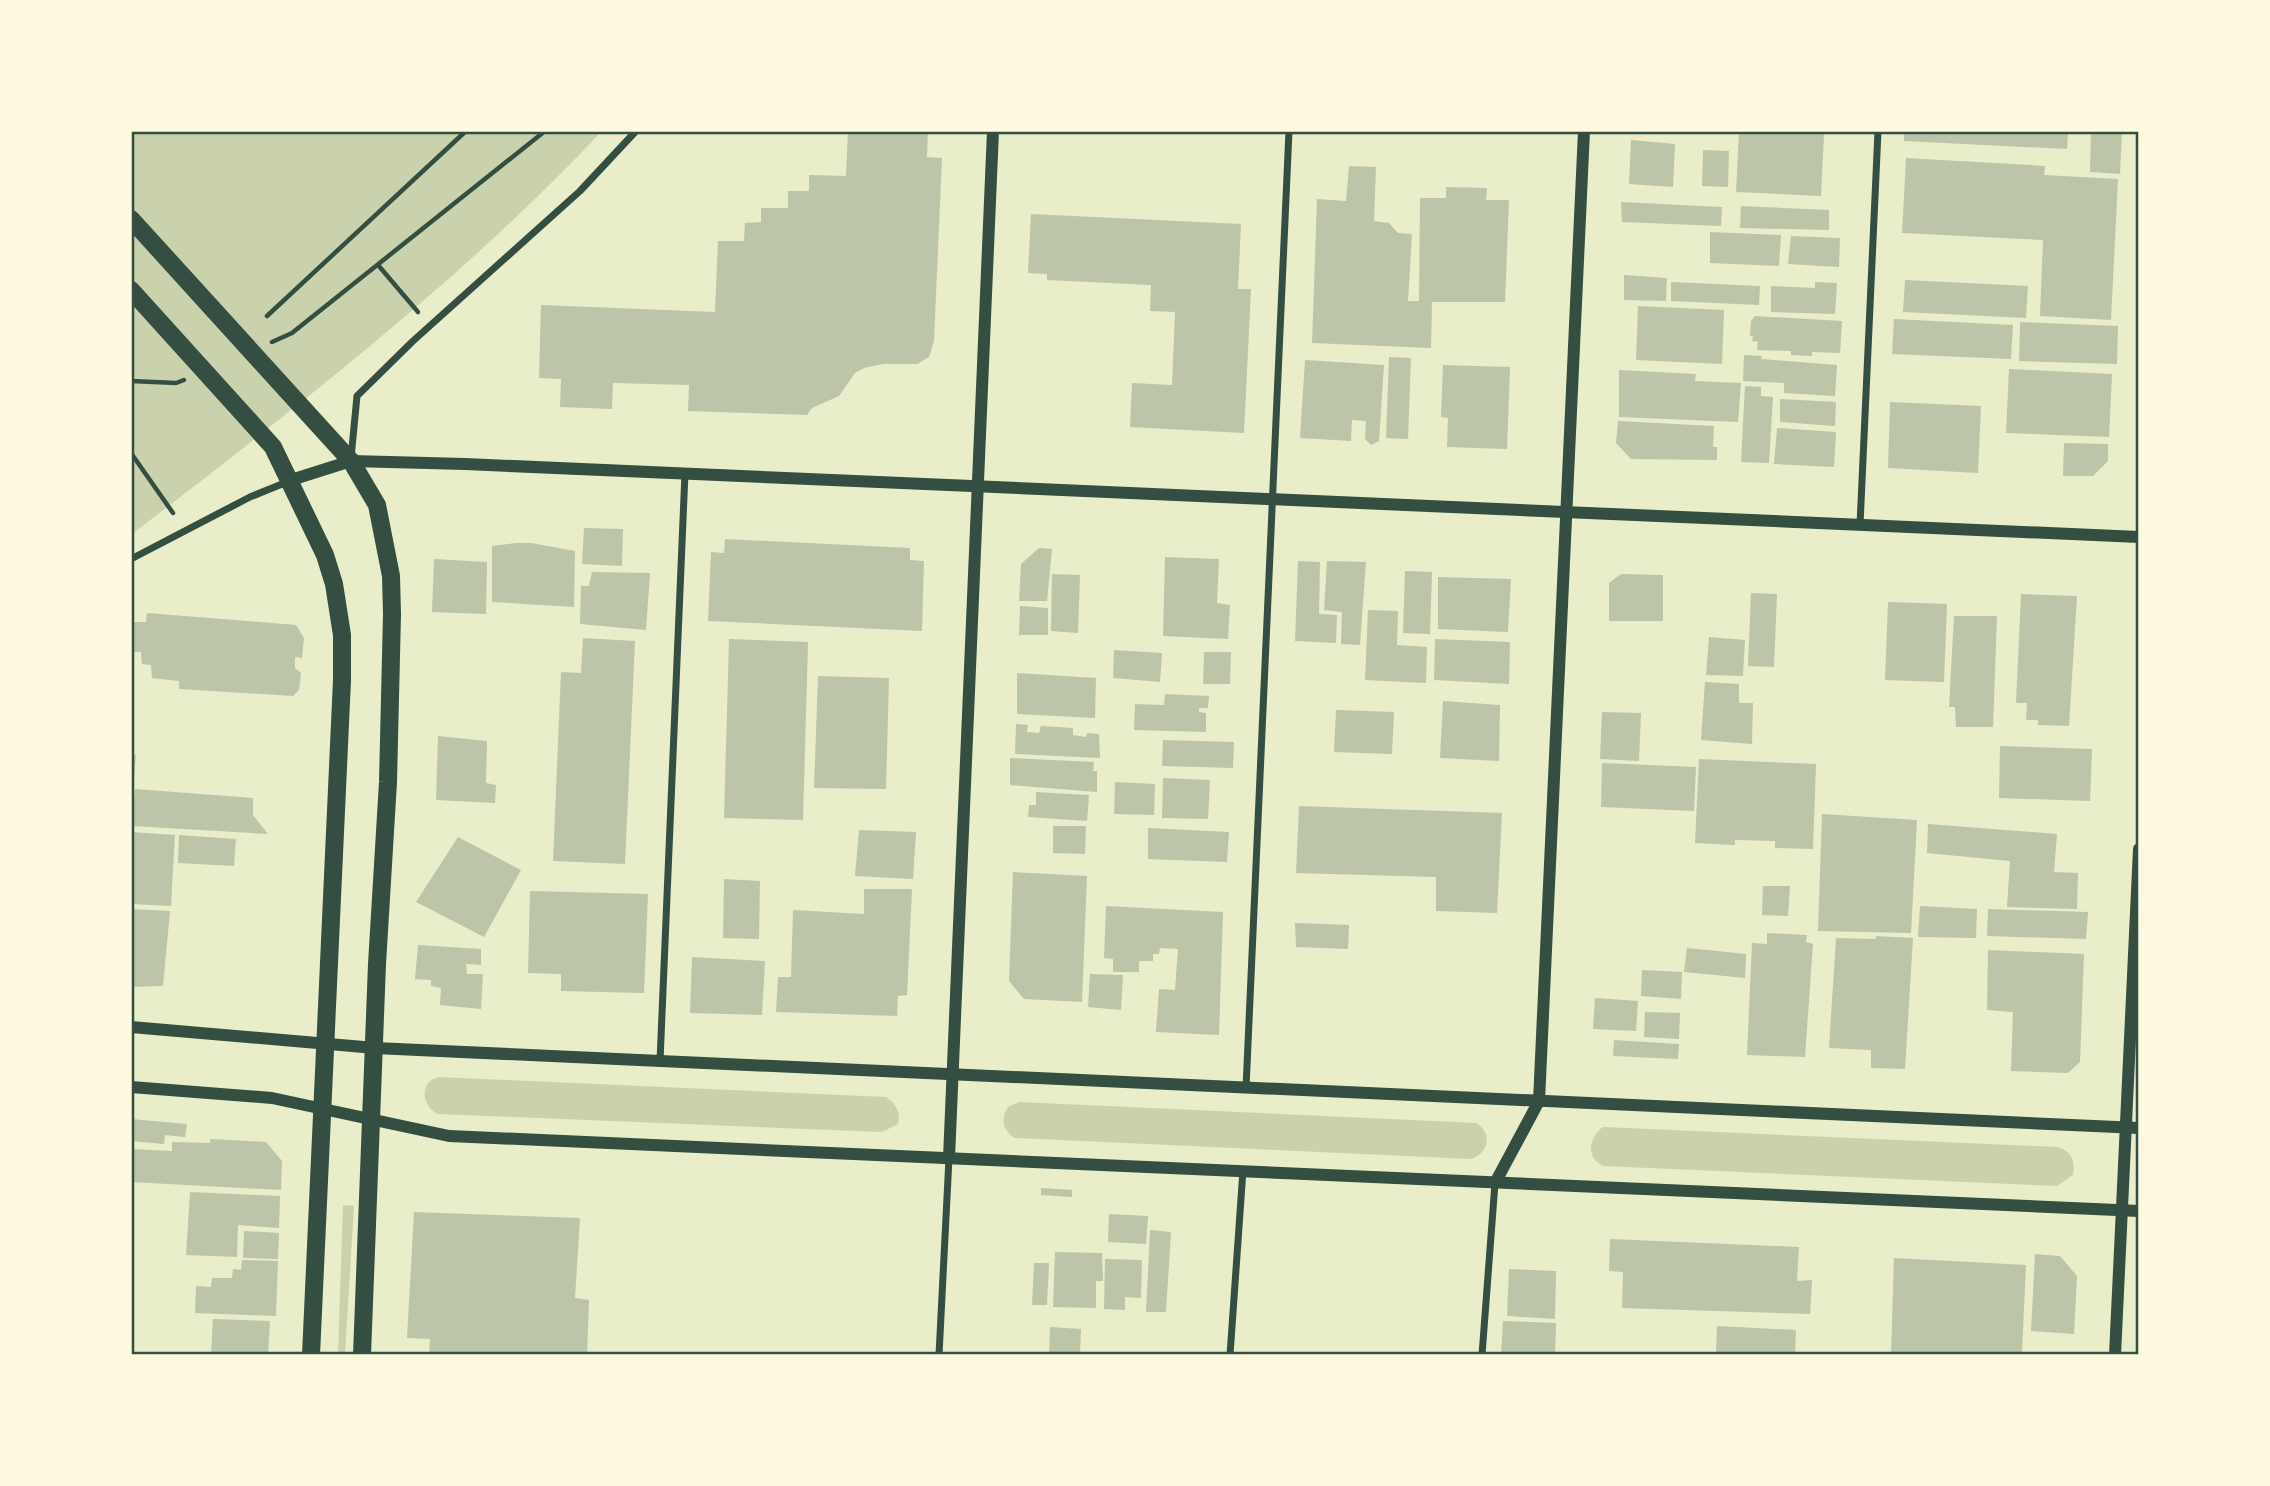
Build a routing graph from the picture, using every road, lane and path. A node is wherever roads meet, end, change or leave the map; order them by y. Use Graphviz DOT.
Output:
graph roads {
  1 [pos="466,131"];
  2 [pos="545,131"];
  3 [pos="636,131"];
  4 [pos="993,131"];
  5 [pos="1289,131"];
  6 [pos="1584,131"];
  7 [pos="1878,131"];
  8 [pos="131,219"];
  9 [pos="378,265"];
  10 [pos="131,290"];
  11 [pos="267,316"];
  12 [pos="420,316"];
  13 [pos="269,343"];
  14 [pos="188,378"];
  15 [pos="131,382"];
  16 [pos="131,453"];
  17 [pos="351,461"];
  18 [pos="685,473"];
  19 [pos="291,481"];
  20 [pos="977,486"];
  21 [pos="1273,499"];
  22 [pos="1566,511"];
  23 [pos="173,513"];
  24 [pos="1860,526"];
  25 [pos="2139,537"];
  26 [pos="131,559"];
  27 [pos="2139,849"];
  28 [pos="131,1027"];
  29 [pos="326,1045"];
  30 [pos="375,1048"];
  31 [pos="660,1061"];
  32 [pos="953,1075"];
  33 [pos="131,1087"];
  34 [pos="1246,1088"];
  35 [pos="1539,1101"];
  36 [pos="323,1109"];
  37 [pos="372,1118"];
  38 [pos="2132,1128"];
  39 [pos="949,1158"];
  40 [pos="1242,1170"];
  41 [pos="1495,1183"];
  42 [pos="2121,1210"];
  43 [pos="2139,1211"];
  44 [pos="312,1355"];
  45 [pos="362,1355"];
  46 [pos="939,1355"];
  47 [pos="1230,1355"];
  48 [pos="1482,1355"];
  49 [pos="2115,1355"];
  1 -- 11 [label="path"];
  2 -- 9 [label="path"];
  3 -- 17 [label="street"];
  4 -- 20 [label="street"];
  5 -- 21 [label="street"];
  6 -- 22 [label="street"];
  7 -- 24 [label="street"];
  8 -- 17 [label="main road"];
  9 -- 12 [label="path"];
  9 -- 13 [label="path"];
  10 -- 19 [label="main road"];
  14 -- 15 [label="path"];
  16 -- 23 [label="path"];
  17 -- 18 [label="street"];
  17 -- 19 [label="street"];
  17 -- 30 [label="main road"];
  18 -- 20 [label="street"];
  18 -- 31 [label="street"];
  19 -- 26 [label="street"];
  19 -- 29 [label="main road"];
  20 -- 21 [label="street"];
  20 -- 32 [label="street"];
  21 -- 22 [label="street"];
  21 -- 34 [label="street"];
  22 -- 24 [label="street"];
  22 -- 35 [label="street"];
  24 -- 25 [label="street"];
  27 -- 38 [label="street"];
  28 -- 29 [label="street"];
  29 -- 30 [label="street"];
  29 -- 36 [label="main road"];
  30 -- 31 [label="street"];
  30 -- 37 [label="main road"];
  31 -- 32 [label="street"];
  32 -- 34 [label="street"];
  32 -- 39 [label="street"];
  33 -- 36 [label="street"];
  34 -- 35 [label="street"];
  35 -- 38 [label="street"];
  35 -- 41 [label="street"];
  36 -- 37 [label="street"];
  36 -- 44 [label="main road"];
  37 -- 39 [label="street"];
  37 -- 45 [label="main road"];
  38 -- 42 [label="street"];
  39 -- 40 [label="street"];
  39 -- 46 [label="street"];
  40 -- 41 [label="street"];
  40 -- 47 [label="street"];
  41 -- 42 [label="street"];
  41 -- 48 [label="street"];
  42 -- 43 [label="street"];
  42 -- 49 [label="street"];
}
